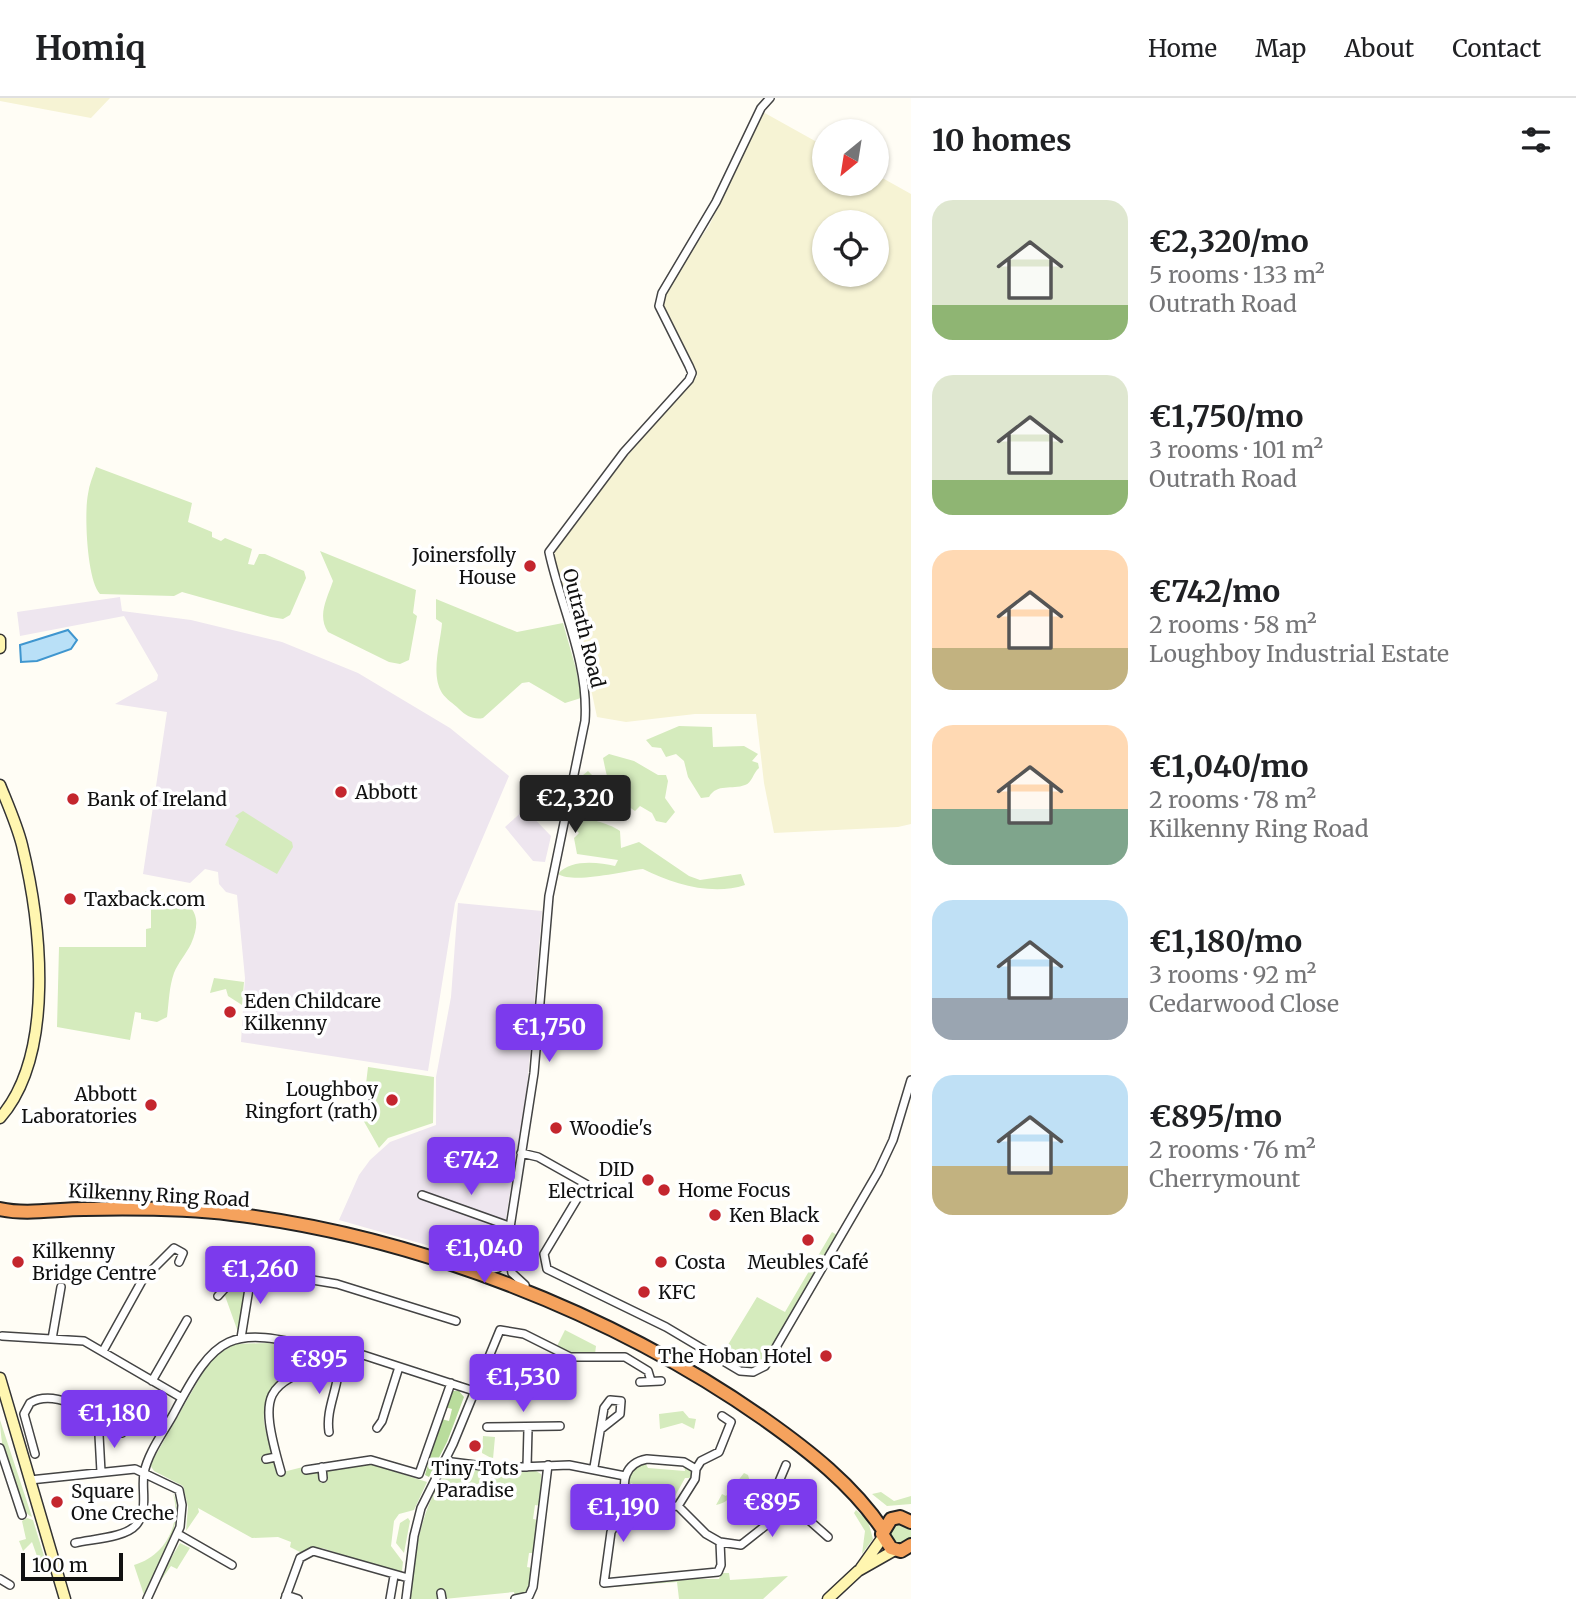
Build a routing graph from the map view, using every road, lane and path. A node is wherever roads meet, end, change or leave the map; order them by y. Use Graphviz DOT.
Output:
graph roads {
  1 [pos="770,98"];
  2 [pos="0,640"];
  3 [pos="0,648"];
  4 [pos="0,785"];
  5 [pos="911,1080"];
  6 [pos="0,1118"];
  7 [pos="521,1153"];
  8 [pos="422,1195"];
  9 [pos="3,1212"];
  10 [pos="509,1226"];
  11 [pos="507,1247"];
  12 [pos="432,1258"];
  13 [pos="179,1262"];
  14 [pos="252,1270"];
  15 [pos="61,1287"];
  16 [pos="218,1296"];
  17 [pos="578,1314"];
  18 [pos="437,1315"];
  19 [pos="187,1320"];
  20 [pos="456,1321"];
  21 [pos="434,1324"];
  22 [pos="2,1336"];
  23 [pos="241,1338"];
  24 [pos="52,1339"];
  25 [pos="312,1347"];
  26 [pos="321,1349"];
  27 [pos="103,1351"];
  28 [pos="338,1357"];
  29 [pos="309,1358"];
  30 [pos="399,1367"];
  31 [pos="0,1378"];
  32 [pos="152,1381"];
  33 [pos="651,1381"];
  34 [pos="661,1381"];
  35 [pos="640,1382"];
  36 [pos="450,1383"];
  37 [pos="474,1391"];
  38 [pos="182,1398"];
  39 [pos="722,1416"];
  40 [pos="103,1422"];
  41 [pos="559,1426"];
  42 [pos="487,1427"];
  43 [pos="377,1429"];
  44 [pos="528,1429"];
  45 [pos="601,1429"];
  46 [pos="329,1432"];
  47 [pos="122,1433"];
  48 [pos="0,1448"];
  49 [pos="35,1454"];
  50 [pos="276,1457"];
  51 [pos="266,1459"];
  52 [pos="444,1461"];
  53 [pos="548,1465"];
  54 [pos="786,1465"];
  55 [pos="322,1467"];
  56 [pos="527,1467"];
  57 [pos="594,1468"];
  58 [pos="696,1469"];
  59 [pos="306,1470"];
  60 [pos="145,1471"];
  61 [pos="101,1472"];
  62 [pos="281,1472"];
  63 [pos="625,1476"];
  64 [pos="323,1478"];
  65 [pos="30,1480"];
  66 [pos="631,1501"];
  67 [pos="864,1502"];
  68 [pos="678,1506"];
  69 [pos="781,1506"];
  70 [pos="22,1515"];
  71 [pos="905,1518"];
  72 [pos="178,1534"];
  73 [pos="883,1534"];
  74 [pos="828,1537"];
  75 [pos="720,1542"];
  76 [pos="75,1543"];
  77 [pos="911,1545"];
  78 [pos="895,1550"];
  79 [pos="232,1566"];
  80 [pos="858,1571"];
  81 [pos="394,1576"];
  82 [pos="408,1578"];
  83 [pos="0,1579"];
  84 [pos="10,1585"];
  85 [pos="286,1597"];
  86 [pos="151,1598"];
  87 [pos="65,1599"];
  88 [pos="298,1599"];
  89 [pos="390,1599"];
  90 [pos="406,1599"];
  91 [pos="515,1599"];
  92 [pos="828,1599"];
  1 -- 7 [label="street, Outrath Road"];
  2 -- 3 [label="street"];
  4 -- 6 [label="street"];
  5 -- 7 [label="street"];
  7 -- 10 [label="street, Outrath Road"];
  8 -- 10 [label="street"];
  9 -- 12 [label="highway, Kilkenny Ring Road"];
  10 -- 11 [label="street, Outrath Road"];
  11 -- 12 [label="street"];
  11 -- 17 [label="street, Outrath Road"];
  12 -- 17 [label="highway, Kilkenny Ring Road"];
  13 -- 27 [label="street"];
  14 -- 16 [label="street"];
  14 -- 18 [label="street"];
  14 -- 23 [label="street"];
  15 -- 24 [label="street"];
  17 -- 67 [label="highway, Kilkenny Ring Road"];
  18 -- 20 [label="street"];
  18 -- 21 [label="street"];
  19 -- 32 [label="street"];
  22 -- 24 [label="street"];
  23 -- 25 [label="street"];
  23 -- 38 [label="street"];
  24 -- 27 [label="street"];
  25 -- 26 [label="street"];
  25 -- 29 [label="street"];
  27 -- 32 [label="street"];
  28 -- 30 [label="street"];
  28 -- 46 [label="street"];
  28 -- 50 [label="street"];
  30 -- 36 [label="street"];
  30 -- 43 [label="street"];
  31 -- 65 [label="street"];
  32 -- 38 [label="street"];
  33 -- 34 [label="street"];
  33 -- 35 [label="street"];
  33 -- 37 [label="street"];
  36 -- 37 [label="street"];
  36 -- 55 [label="street"];
  37 -- 52 [label="street"];
  38 -- 60 [label="street"];
  39 -- 58 [label="street"];
  40 -- 47 [label="street"];
  40 -- 49 [label="street"];
  40 -- 61 [label="street"];
  41 -- 44 [label="street"];
  42 -- 44 [label="street"];
  44 -- 56 [label="street"];
  45 -- 57 [label="street"];
  48 -- 70 [label="street"];
  50 -- 51 [label="street"];
  50 -- 62 [label="street"];
  52 -- 56 [label="street"];
  52 -- 82 [label="street"];
  53 -- 56 [label="street"];
  53 -- 57 [label="street"];
  53 -- 91 [label="street"];
  54 -- 69 [label="street"];
  55 -- 59 [label="street"];
  55 -- 64 [label="street"];
  57 -- 63 [label="street"];
  58 -- 63 [label="street"];
  58 -- 68 [label="street"];
  60 -- 61 [label="street"];
  60 -- 72 [label="street"];
  60 -- 76 [label="street"];
  61 -- 65 [label="street"];
  63 -- 66 [label="street"];
  65 -- 87 [label="street"];
  66 -- 68 [label="street"];
  66 -- 75 [label="street"];
  67 -- 71 [label="highway, Kilkenny Ring Road"];
  67 -- 73 [label="highway, Kilkenny Ring Road"];
  68 -- 75 [label="street"];
  69 -- 74 [label="street"];
  69 -- 75 [label="street"];
  71 -- 73 [label="highway"];
  72 -- 79 [label="street"];
  72 -- 86 [label="street"];
  73 -- 78 [label="highway, Kilkenny Ring Road"];
  73 -- 80 [label="street"];
  77 -- 78 [label="highway"];
  78 -- 80 [label="street"];
  80 -- 92 [label="street"];
  81 -- 82 [label="street"];
  81 -- 85 [label="street"];
  81 -- 89 [label="street"];
  82 -- 90 [label="street"];
  83 -- 84 [label="street"];
  85 -- 88 [label="street"];
}
